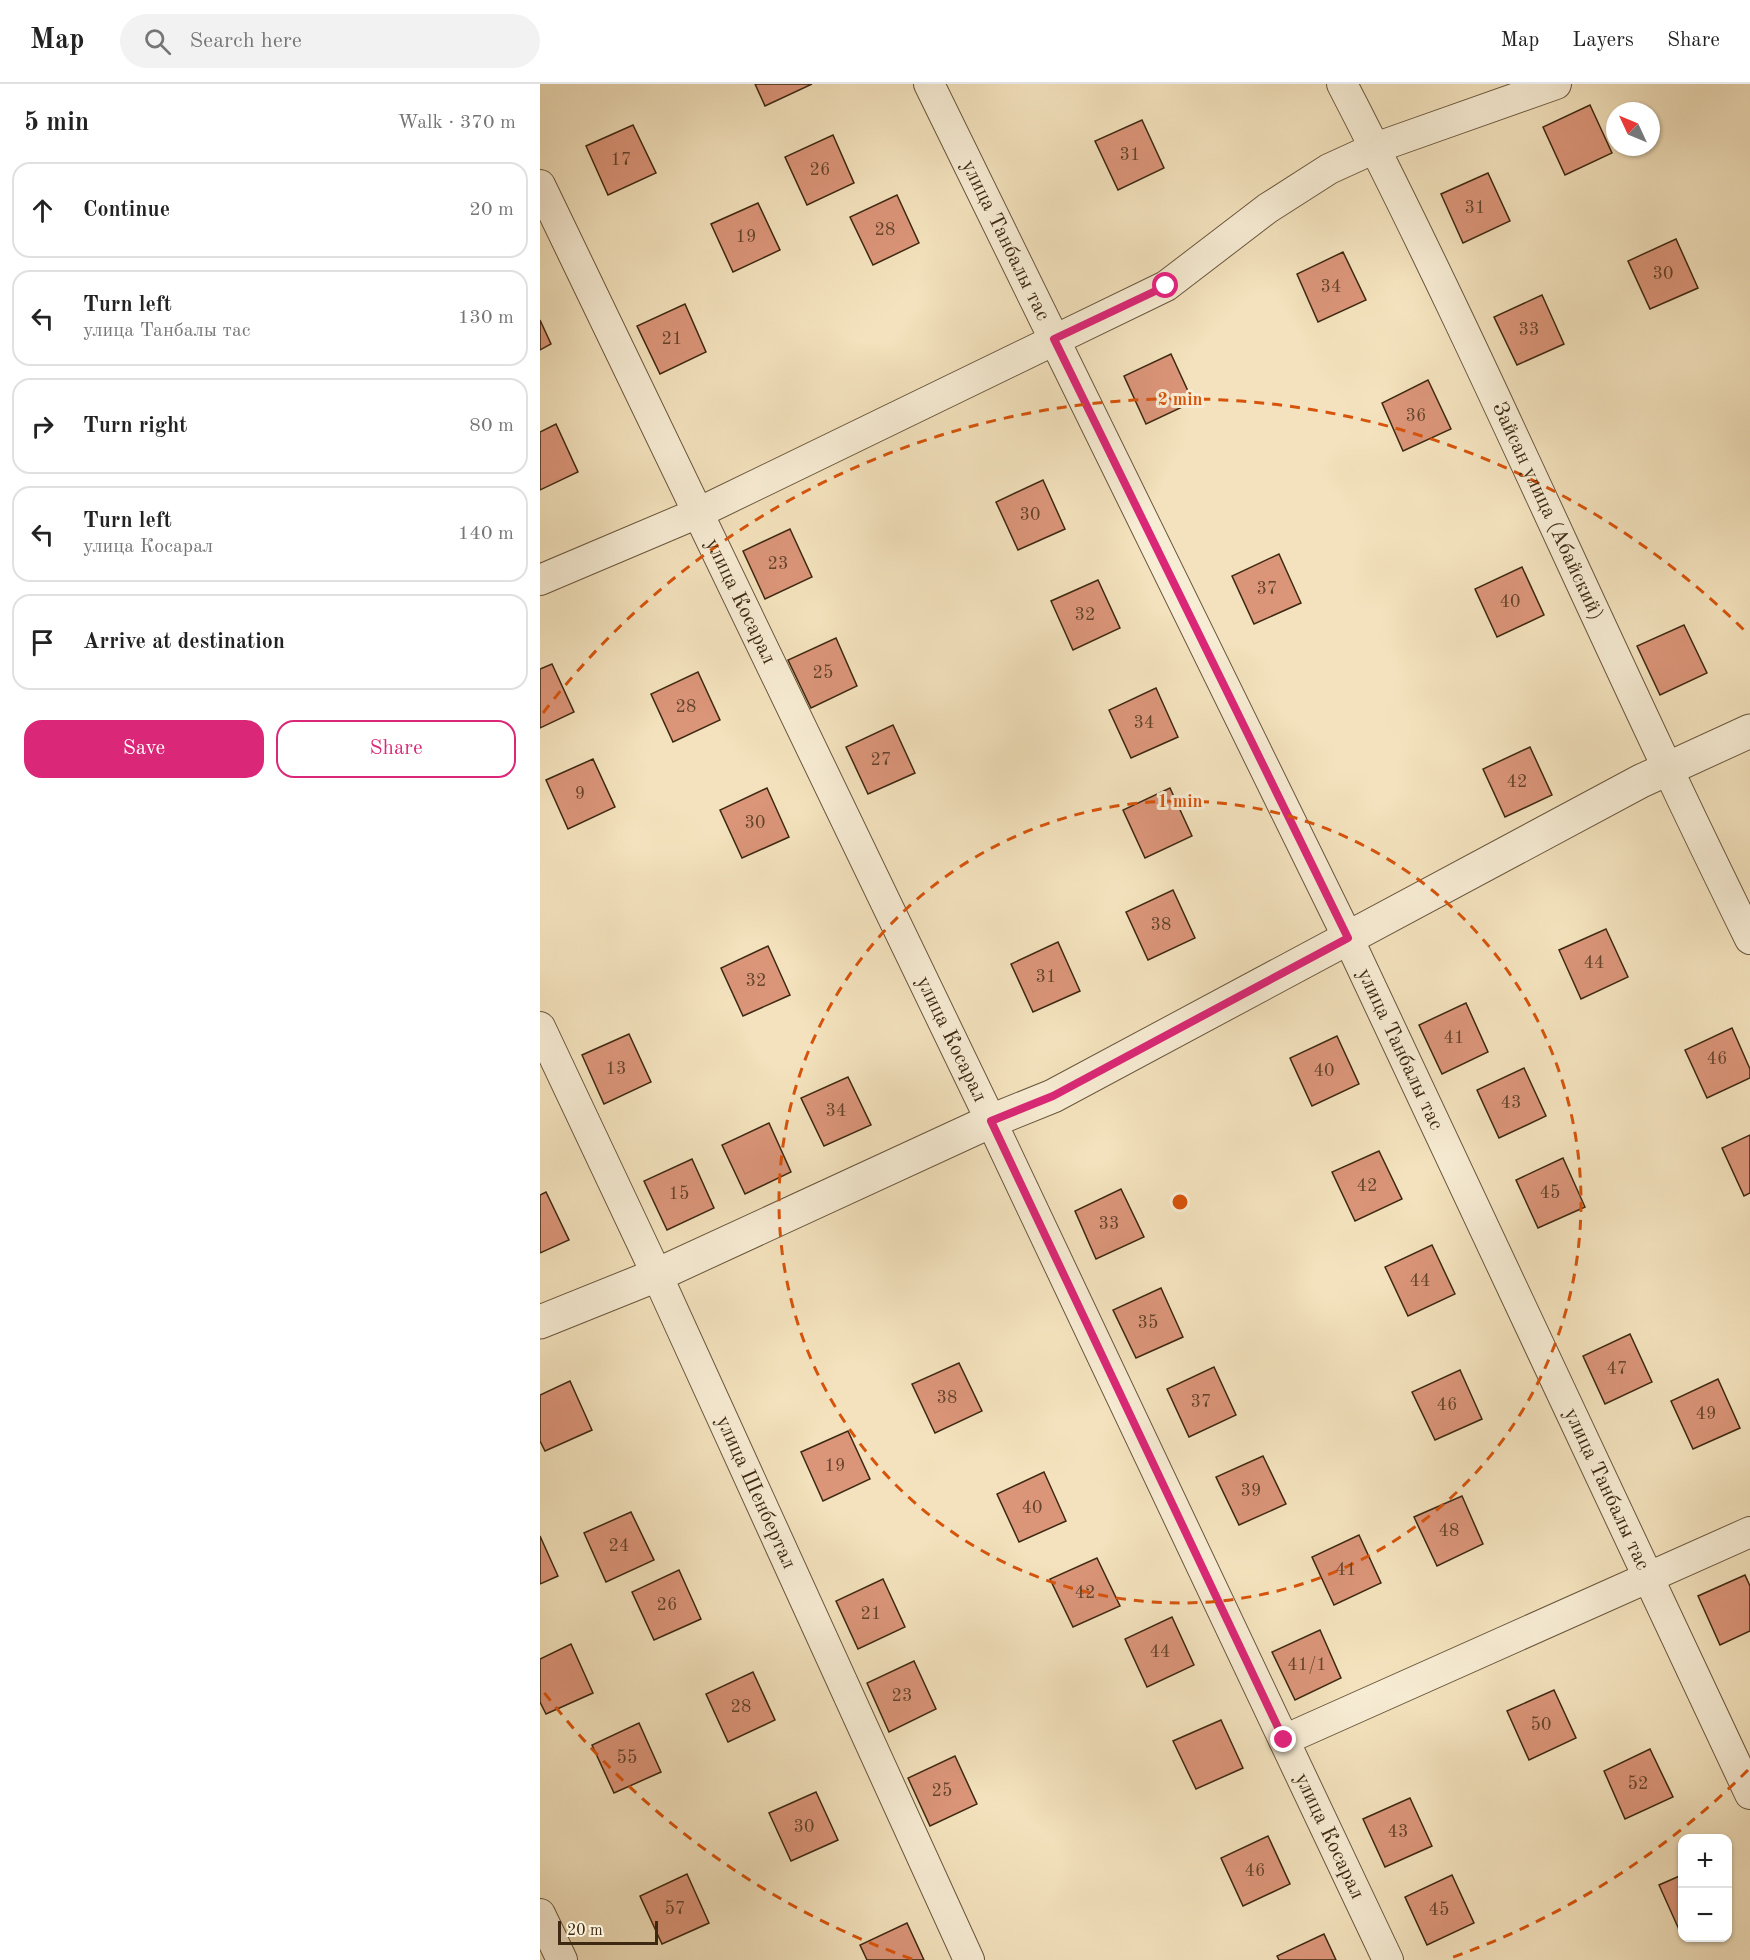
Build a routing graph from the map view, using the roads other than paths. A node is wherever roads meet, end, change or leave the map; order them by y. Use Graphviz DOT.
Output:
graph roads {
  1 [pos="929,84"];
  2 [pos="1342,84"];
  3 [pos="1556,84"];
  4 [pos="1375,148"];
  5 [pos="540,185"];
  6 [pos="1054,339"];
  7 [pos="698,513"];
  8 [pos="540,580"];
  9 [pos="1750,731"];
  10 [pos="1668,769"];
  11 [pos="1348,938"];
  12 [pos="1750,939"];
  13 [pos="540,1027"];
  14 [pos="991,1121"];
  15 [pos="657,1275"];
  16 [pos="540,1322"];
  17 [pos="1750,1532"];
  18 [pos="1649,1578"];
  19 [pos="1284,1740"];
  20 [pos="1750,1794"];
  21 [pos="540,1914"];
  22 [pos="562,1960"];
  23 [pos="969,1960"];
  24 [pos="1388,1960"];
  1 -- 6 [label="street, улица Танбалы тас"];
  2 -- 4 [label="street, Зайсан улица (Абайский)"];
  3 -- 4 [label="street"];
  4 -- 6 [label="street"];
  4 -- 10 [label="street, Зайсан улица (Абайский)"];
  5 -- 7 [label="street, улица Косарал"];
  6 -- 7 [label="street"];
  6 -- 11 [label="street, улица Танбалы тас"];
  7 -- 8 [label="street"];
  7 -- 14 [label="street, улица Косарал"];
  9 -- 10 [label="street"];
  10 -- 11 [label="street"];
  10 -- 12 [label="street, Зайсан улица (Абайский)"];
  11 -- 14 [label="street"];
  11 -- 18 [label="street, улица Танбалы тас"];
  13 -- 15 [label="street, улица Шенбертал"];
  14 -- 15 [label="street"];
  14 -- 19 [label="street, улица Косарал"];
  15 -- 16 [label="street"];
  15 -- 23 [label="street, улица Шенбертал"];
  17 -- 18 [label="street"];
  18 -- 19 [label="street"];
  18 -- 20 [label="street, улица Танбалы тас"];
  19 -- 24 [label="street, улица Косарал"];
  21 -- 22 [label="street"];
}
